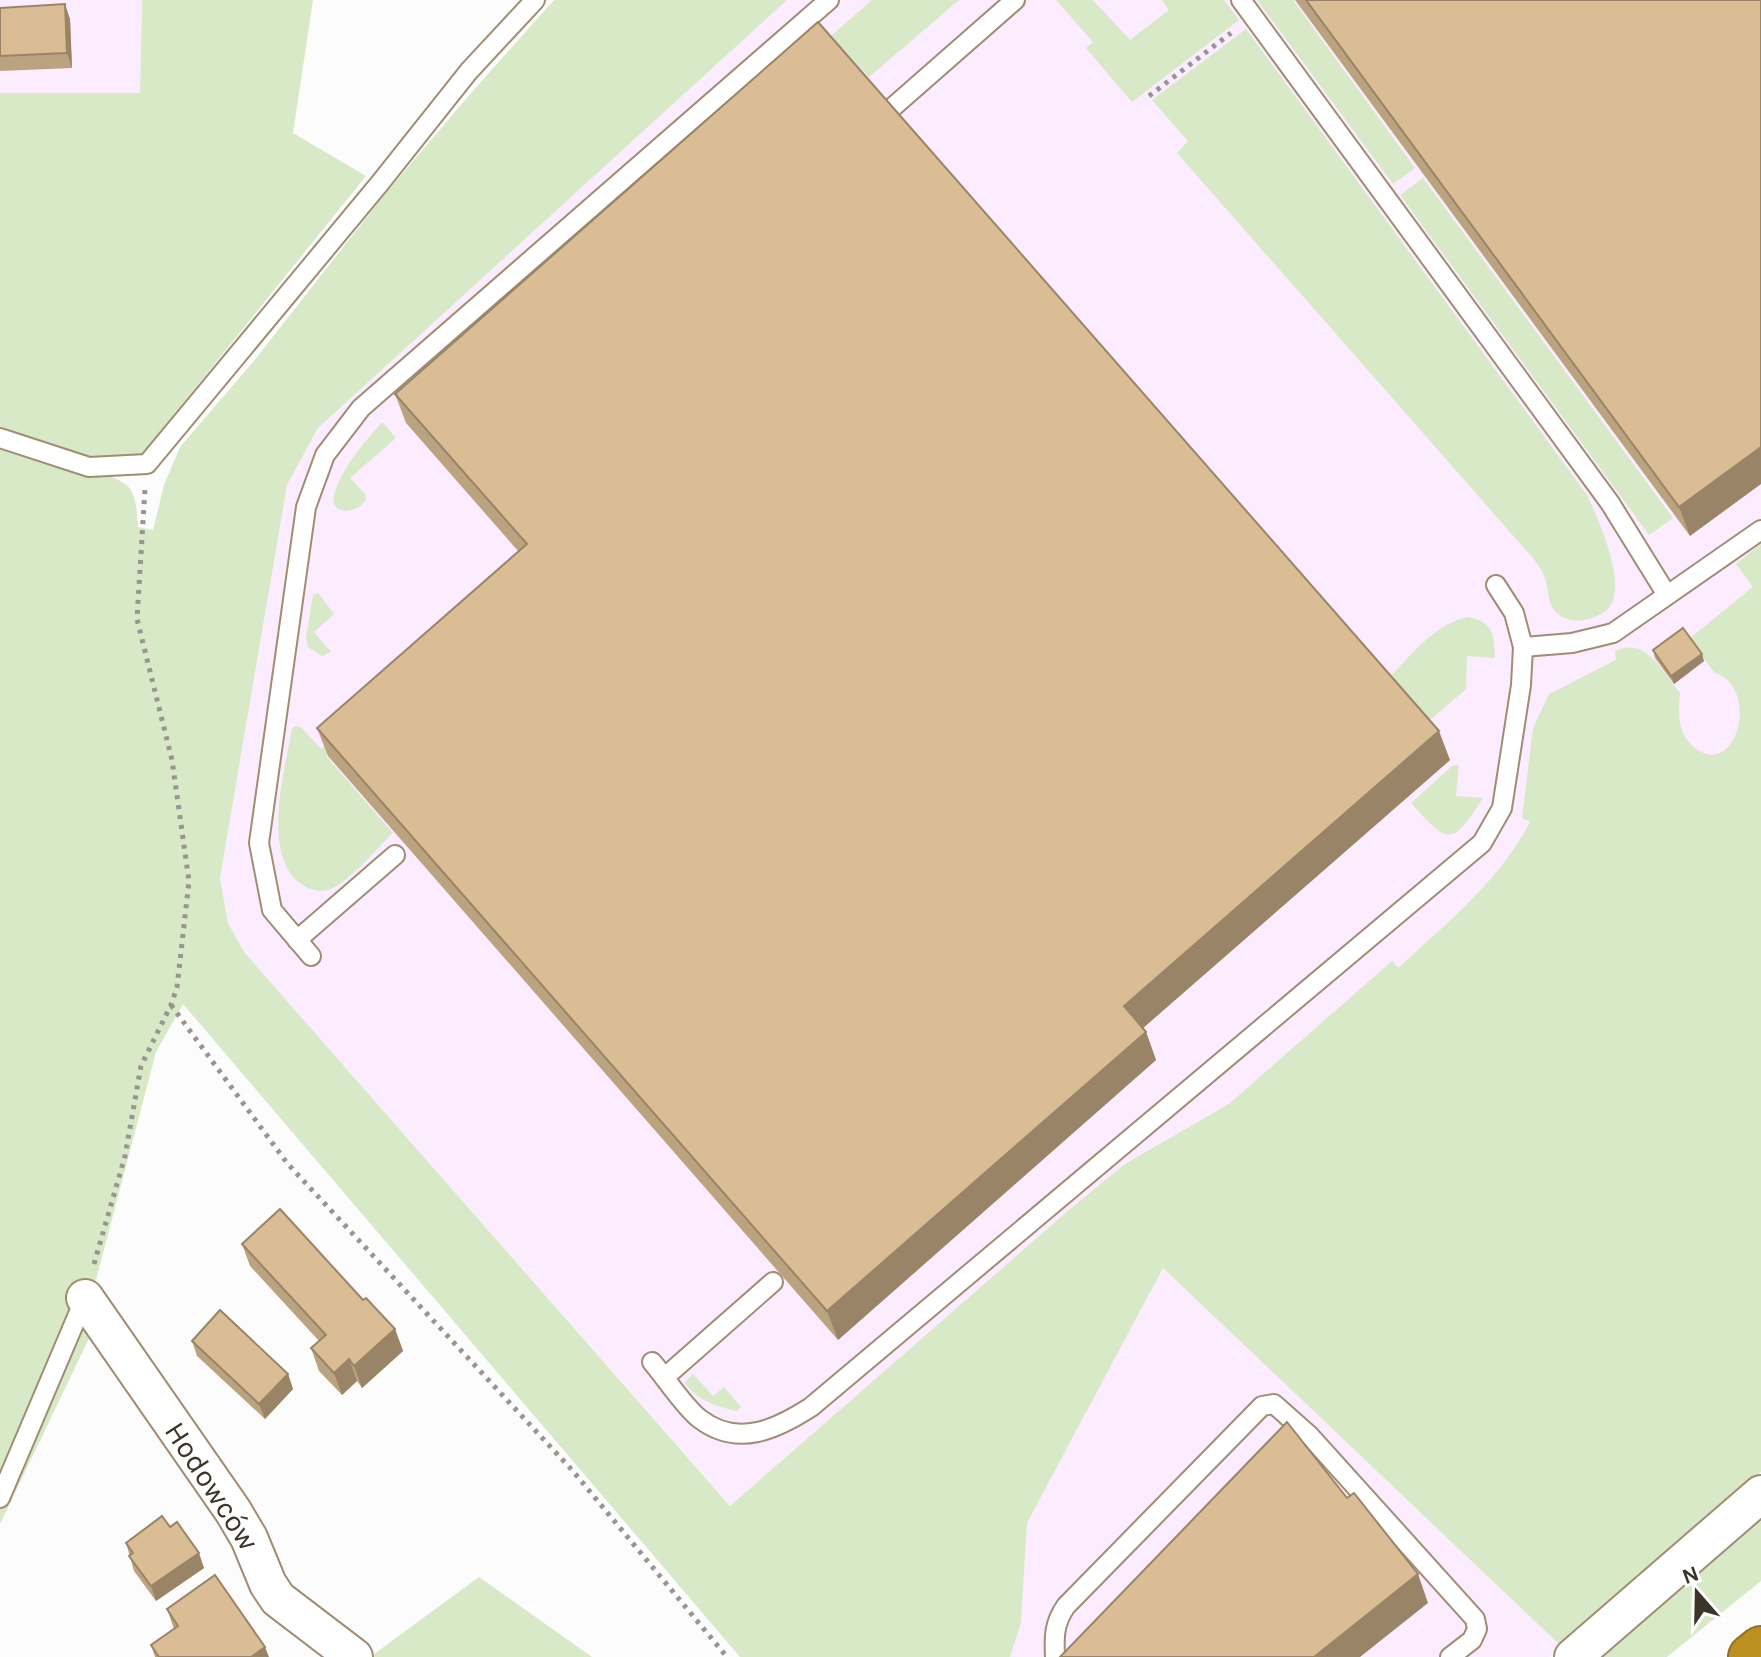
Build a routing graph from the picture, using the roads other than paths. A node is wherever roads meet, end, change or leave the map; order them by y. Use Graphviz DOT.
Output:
graph roads {
  1 [pos="535,0"];
  2 [pos="829,0"];
  3 [pos="1015,0"];
  4 [pos="1241,0"];
  5 [pos="893,107"];
  6 [pos="0,438"];
  7 [pos="1761,530"];
  8 [pos="1496,585"];
  9 [pos="1667,595"];
  10 [pos="1523,647"];
  11 [pos="395,855"];
  12 [pos="297,940"];
  13 [pos="311,956"];
  14 [pos="773,1282"];
  15 [pos="85,1298"];
  16 [pos="652,1362"];
  17 [pos="665,1377"];
  18 [pos="1761,1494"];
  19 [pos="0,1498"];
  20 [pos="1761,1649"];
  21 [pos="354,1657"];
  22 [pos="1055,1657"];
  23 [pos="1450,1657"];
  24 [pos="1573,1657"];
  25 [pos="1751,1657"];
  1 -- 6 [label="lane"];
  2 -- 12 [label="lane"];
  3 -- 5 [label="lane"];
  4 -- 9 [label="lane"];
  7 -- 9 [label="lane"];
  8 -- 10 [label="lane"];
  9 -- 10 [label="lane"];
  10 -- 17 [label="lane"];
  11 -- 12 [label="lane"];
  12 -- 13 [label="lane"];
  14 -- 17 [label="lane"];
  15 -- 19 [label="lane"];
  15 -- 21 [label="street, Hodowców"];
  16 -- 17 [label="lane"];
  18 -- 24 [label="street"];
  20 -- 25 [label="highway"];
  22 -- 23 [label="lane"];
}
